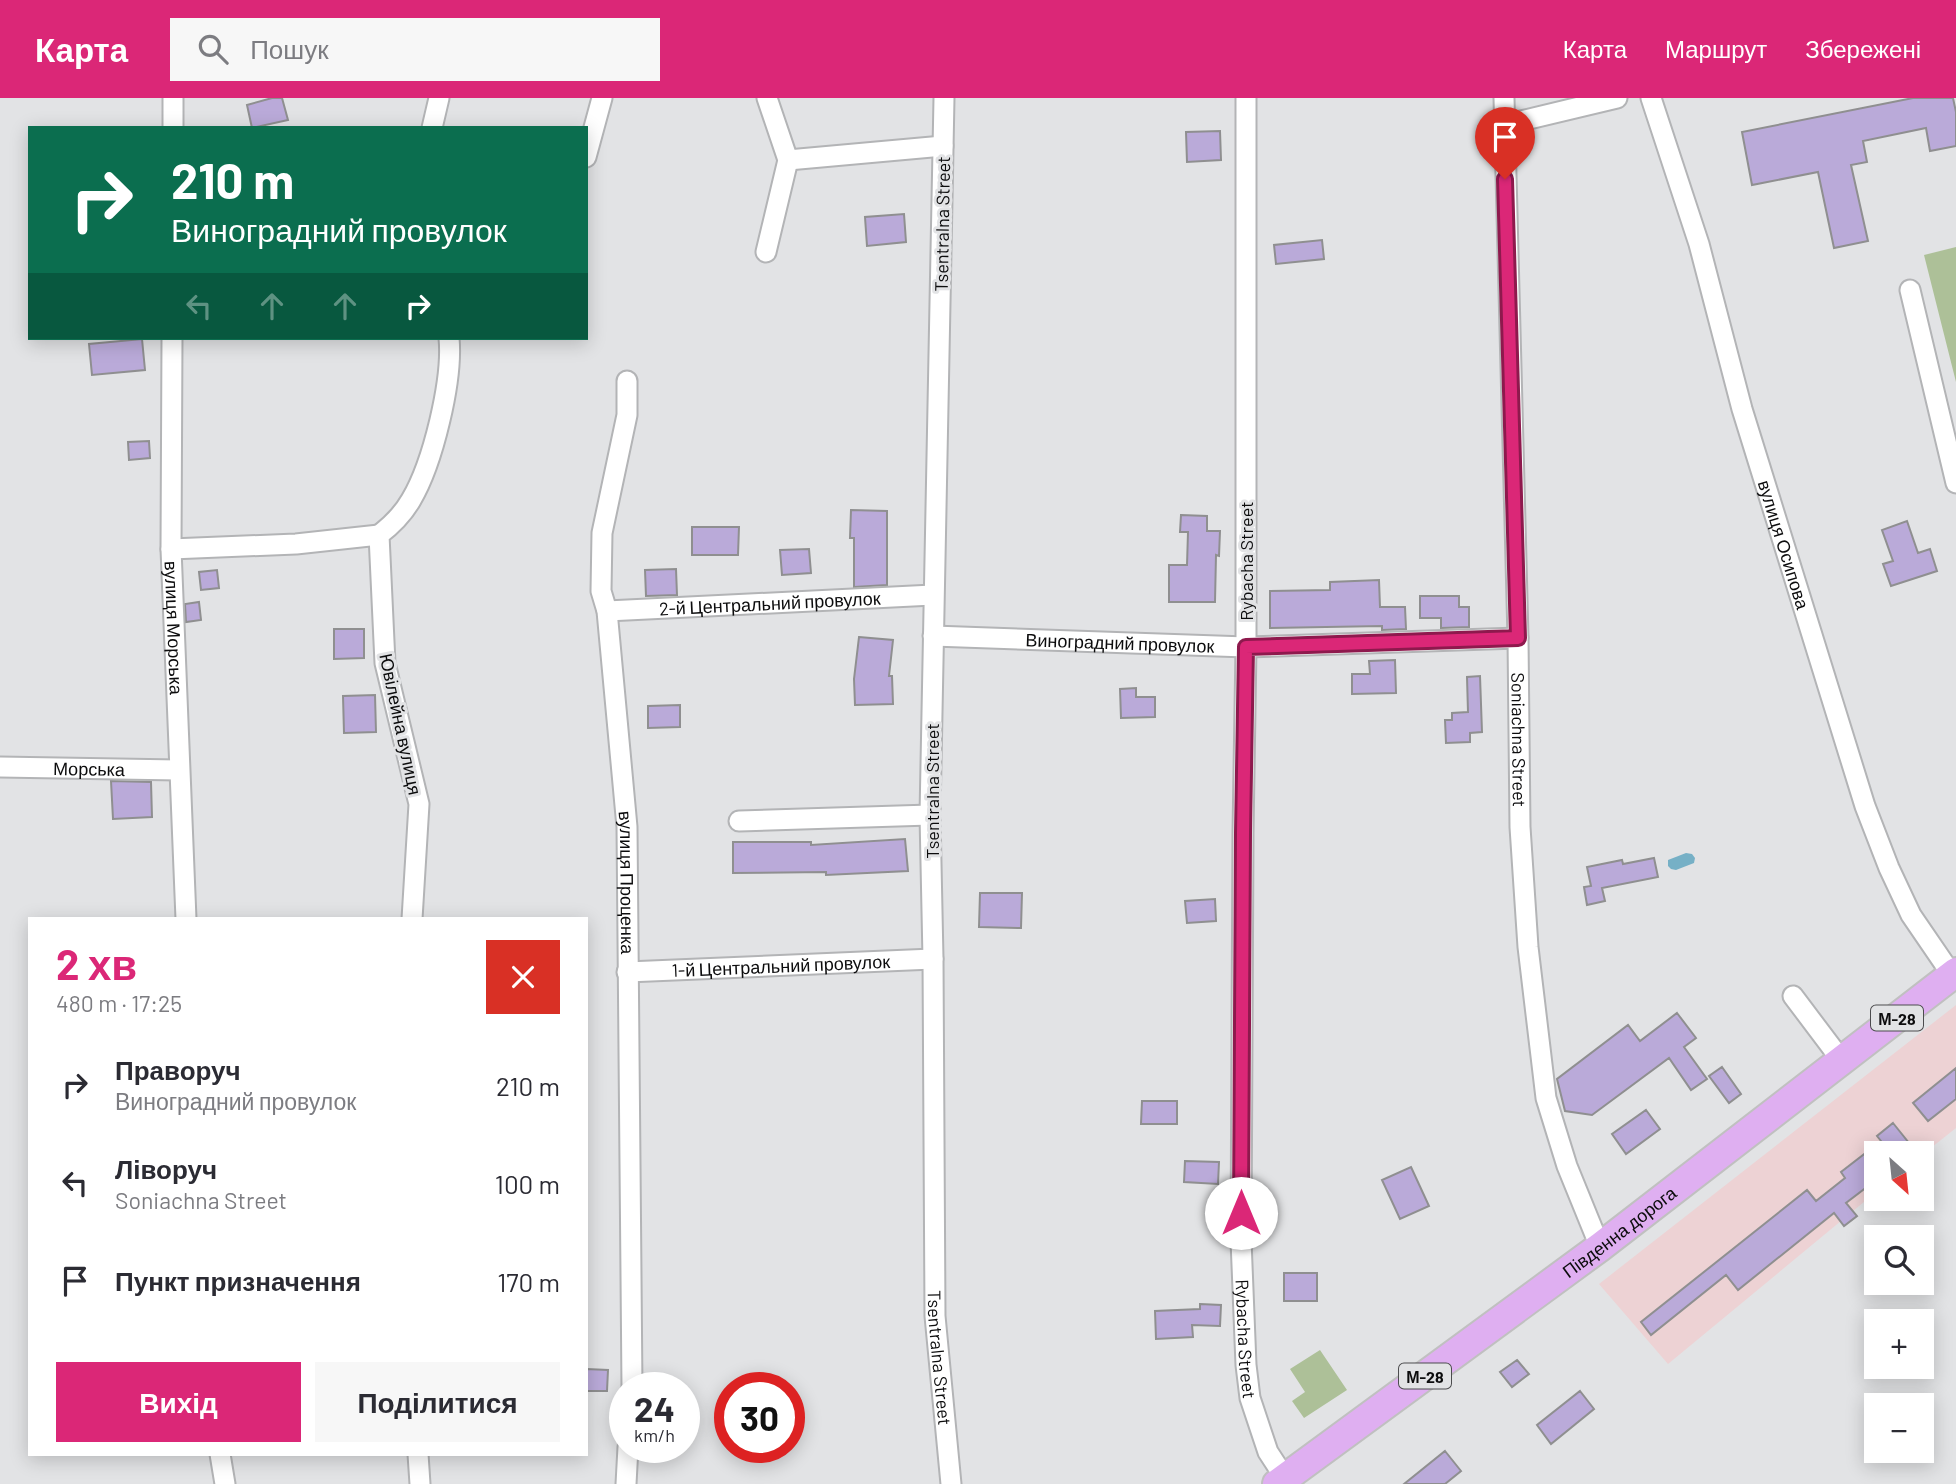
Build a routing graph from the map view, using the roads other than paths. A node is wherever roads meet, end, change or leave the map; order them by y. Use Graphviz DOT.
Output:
graph roads {
  1 [pos="173,98"];
  2 [pos="439,98"];
  3 [pos="602,98"];
  4 [pos="767,98"];
  5 [pos="944,98"];
  6 [pos="1246,98"];
  7 [pos="1503,98"];
  8 [pos="1616,98"];
  9 [pos="1651,98"];
  10 [pos="1504,125"];
  11 [pos="173,126"];
  12 [pos="432,126"];
  13 [pos="943,146"];
  14 [pos="588,150"];
  15 [pos="788,160"];
  16 [pos="766,251"];
  17 [pos="1910,290"];
  18 [pos="172,340"];
  19 [pos="449,340"];
  20 [pos="627,381"];
  21 [pos="1951,442"];
  22 [pos="1956,483"];
  23 [pos="379,536"];
  24 [pos="170,549"];
  25 [pos="933,595"];
  26 [pos="607,611"];
  27 [pos="933,636"];
  28 [pos="1518,638"];
  29 [pos="1246,647"];
  30 [pos="0,767"];
  31 [pos="178,769"];
  32 [pos="930,815"];
  33 [pos="739,821"];
  34 [pos="186,917"];
  35 [pos="412,917"];
  36 [pos="933,959"];
  37 [pos="627,972"];
  38 [pos="1954,974"];
  39 [pos="1793,996"];
  40 [pos="1842,1061"];
  41 [pos="1600,1247"];
  42 [pos="632,1372"];
  43 [pos="220,1456"];
  44 [pos="418,1456"];
  45 [pos="627,1463"];
  46 [pos="1281,1481"];
  47 [pos="225,1484"];
  48 [pos="420,1484"];
  49 [pos="626,1484"];
  50 [pos="951,1484"];
  1 -- 11 [label="street"];
  2 -- 12 [label="street"];
  3 -- 14 [label="street"];
  4 -- 15 [label="street"];
  5 -- 13 [label="street, Tsentralna Street"];
  6 -- 29 [label="street, Rybacha Street"];
  7 -- 10 [label="street, Soniachna Street"];
  8 -- 10 [label="street"];
  9 -- 38 [label="street, вулиця Осипова"];
  10 -- 28 [label="street, Soniachna Street"];
  13 -- 15 [label="street"];
  13 -- 25 [label="street, Tsentralna Street"];
  15 -- 16 [label="street"];
  17 -- 21 [label="street"];
  18 -- 24 [label="street, вулиця Морська"];
  19 -- 23 [label="street"];
  20 -- 26 [label="street, вулиця Проценка"];
  21 -- 22 [label="street"];
  23 -- 24 [label="street"];
  23 -- 35 [label="street, Ювілейна вулиця"];
  24 -- 31 [label="street, вулиця Морська"];
  25 -- 26 [label="street, 2-й Центральний провулок"];
  25 -- 27 [label="street, Tsentralna Street"];
  26 -- 37 [label="street, вулиця Проценка"];
  27 -- 29 [label="street, Виноградний провулок"];
  27 -- 32 [label="street, Tsentralna Street"];
  28 -- 29 [label="street, Виноградний провулок"];
  28 -- 41 [label="street, Soniachna Street"];
  29 -- 46 [label="street, Rybacha Street"];
  30 -- 31 [label="street, Морська"];
  31 -- 34 [label="street, вулиця Морська"];
  32 -- 33 [label="street"];
  32 -- 36 [label="street, Tsentralna Street"];
  36 -- 37 [label="street, 1-й Центральний провулок"];
  36 -- 50 [label="street, Tsentralna Street"];
  37 -- 42 [label="street, вулиця Проценка"];
  38 -- 40 [label="highway, Південна дорога / М-28"];
  39 -- 40 [label="street"];
  40 -- 41 [label="highway, Південна дорога / М-28"];
  41 -- 46 [label="highway, Південна дорога / М-28"];
  43 -- 47 [label="street"];
  44 -- 48 [label="street"];
  45 -- 49 [label="street"];
}
